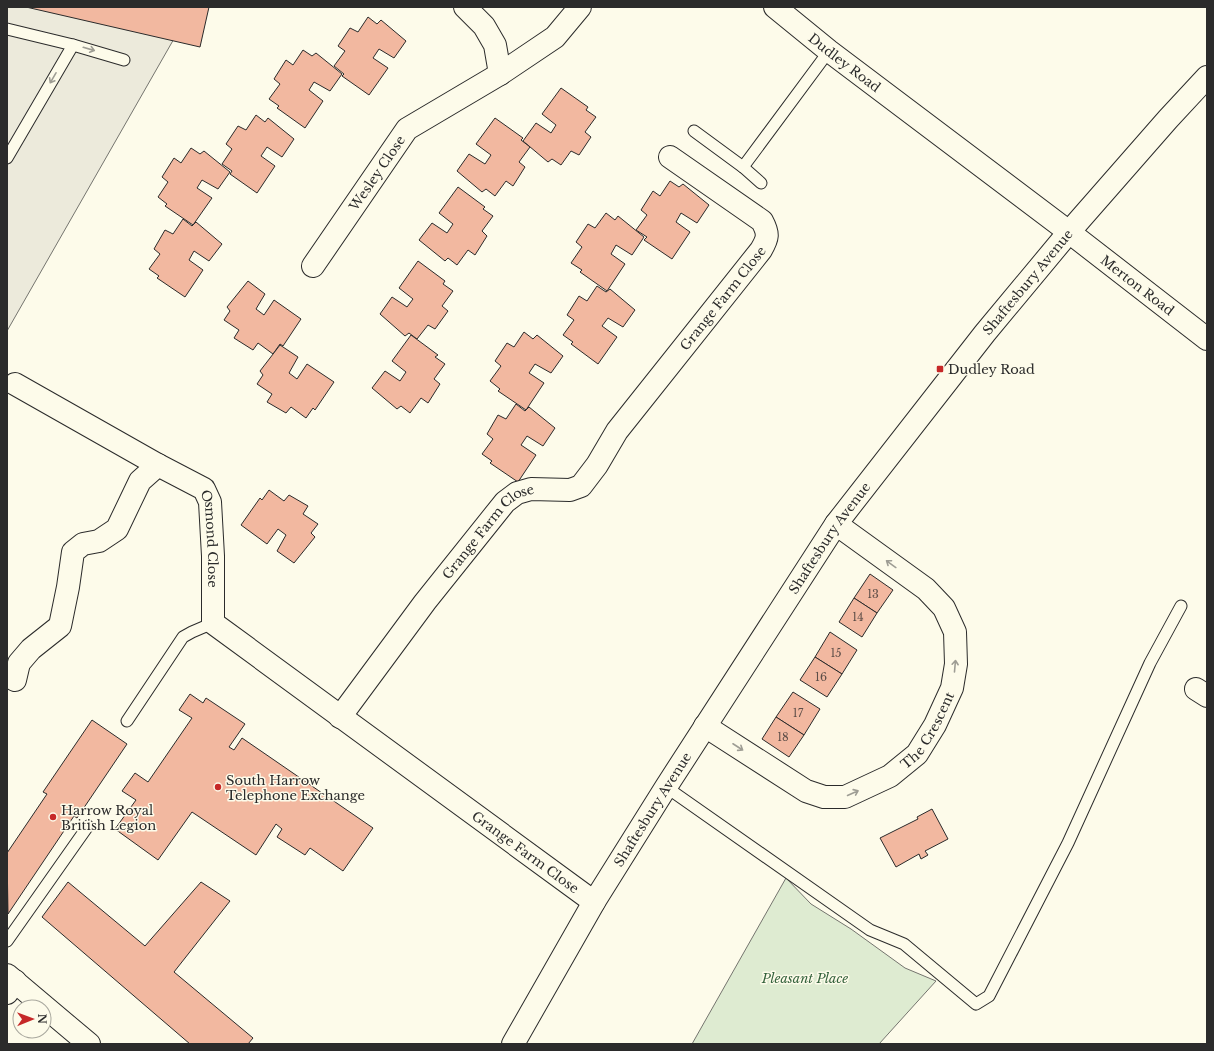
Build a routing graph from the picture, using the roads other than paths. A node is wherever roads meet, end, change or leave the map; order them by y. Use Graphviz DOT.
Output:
graph roads {
  1 [pos="465,7"];
  2 [pos="580,7"];
  3 [pos="775,7"];
  4 [pos="8,31"];
  5 [pos="73,45"];
  6 [pos="829,50"];
  7 [pos="124,60"];
  8 [pos="500,74"];
  9 [pos="1207,77"];
  10 [pos="694,131"];
  11 [pos="670,157"];
  12 [pos="7,158"];
  13 [pos="743,167"];
  14 [pos="761,183"];
  15 [pos="1069,232"];
  16 [pos="313,266"];
  17 [pos="1207,339"];
  18 [pos="15,384"];
  19 [pos="158,465"];
  20 [pos="836,524"];
  21 [pos="1180,606"];
  22 [pos="212,623"];
  23 [pos="15,680"];
  24 [pos="340,717"];
  25 [pos="127,721"];
  26 [pos="705,726"];
  27 [pos="666,787"];
  28 [pos="88,826"];
  29 [pos="594,902"];
  30 [pos="7,941"];
  31 [pos="10,983"];
  32 [pos="89,1044"];
  33 [pos="513,1044"];
  1 -- 8 [label="street"];
  2 -- 8 [label="street, Wesley Close"];
  3 -- 6 [label="street, Dudley Road"];
  4 -- 5 [label="lane"];
  5 -- 7 [label="lane, one-way"];
  5 -- 12 [label="lane, one-way"];
  6 -- 13 [label="lane"];
  6 -- 15 [label="street, Dudley Road"];
  8 -- 16 [label="street, Wesley Close"];
  9 -- 15 [label="street, Shaftesbury Avenue"];
  10 -- 13 [label="lane"];
  11 -- 24 [label="street, Grange Farm Close"];
  13 -- 14 [label="lane"];
  15 -- 17 [label="street, Merton Road"];
  15 -- 20 [label="street, Shaftesbury Avenue"];
  18 -- 19 [label="street, Osmond Close"];
  19 -- 22 [label="street, Osmond Close"];
  19 -- 23 [label="street"];
  20 -- 26 [label="street, Shaftesbury Avenue"];
  26 -- 20 [label="street, The Crescent, one-way"];
  21 -- 27 [label="lane"];
  22 -- 24 [label="street"];
  22 -- 25 [label="lane"];
  24 -- 29 [label="street, Grange Farm Close"];
  26 -- 27 [label="street, Shaftesbury Avenue"];
  27 -- 29 [label="street, Shaftesbury Avenue"];
  28 -- 30 [label="lane"];
  29 -- 33 [label="street, Shaftesbury Avenue"];
  31 -- 32 [label="street"];
}
